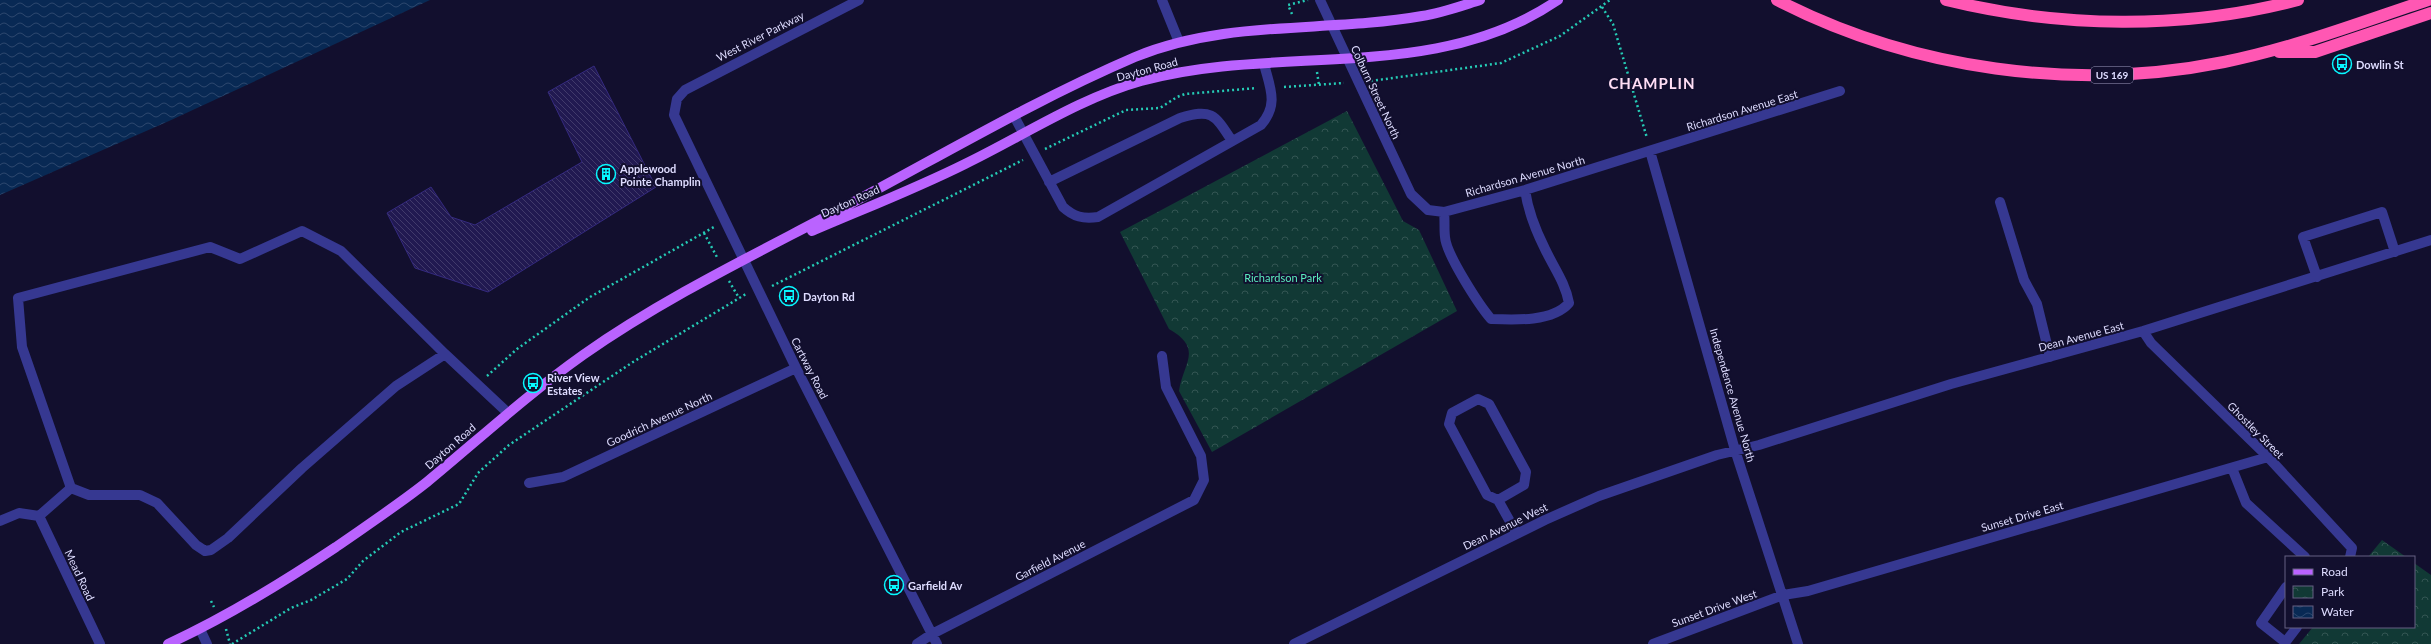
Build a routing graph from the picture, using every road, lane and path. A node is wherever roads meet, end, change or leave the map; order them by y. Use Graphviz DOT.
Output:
graph roads {
  1 [pos="858,0"];
  2 [pos="1162,0"];
  3 [pos="1308,0"];
  4 [pos="1320,0"];
  5 [pos="1480,0"];
  6 [pos="1558,0"];
  7 [pos="1610,0"];
  8 [pos="1777,0"];
  9 [pos="1946,0"];
  10 [pos="2298,0"];
  11 [pos="2428,0"];
  12 [pos="1602,7"];
  13 [pos="2431,13"];
  14 [pos="1331,24"];
  15 [pos="1297,26"];
  16 [pos="1179,42"];
  17 [pos="2266,53"];
  18 [pos="1348,59"];
  19 [pos="1312,61"];
  20 [pos="1264,64"];
  21 [pos="1381,80"];
  22 [pos="1319,85"];
  23 [pos="1840,91"];
  24 [pos="677,99"];
  25 [pos="1014,116"];
  26 [pos="1022,134"];
  27 [pos="1232,141"];
  28 [pos="1650,150"];
  29 [pos="1049,182"];
  30 [pos="1525,190"];
  31 [pos="1411,194"];
  32 [pos="2000,202"];
  33 [pos="1444,212"];
  34 [pos="724,220"];
  35 [pos="704,233"];
  36 [pos="2431,240"];
  37 [pos="2395,252"];
  38 [pos="744,260"];
  39 [pos="724,271"];
  40 [pos="2317,277"];
  41 [pos="744,295"];
  42 [pos="739,298"];
  43 [pos="2143,331"];
  44 [pos="446,354"];
  45 [pos="1162,356"];
  46 [pos="2050,357"];
  47 [pos="796,368"];
  48 [pos="477,384"];
  49 [pos="507,412"];
  50 [pos="1735,450"];
  51 [pos="2268,457"];
  52 [pos="2232,468"];
  53 [pos="529,483"];
  54 [pos="71,488"];
  55 [pos="1498,500"];
  56 [pos="39,516"];
  57 [pos="0,521"];
  58 [pos="1517,534"];
  59 [pos="2351,552"];
  60 [pos="2304,556"];
  61 [pos="2285,588"];
  62 [pos="1783,595"];
  63 [pos="2296,628"];
  64 [pos="200,629"];
  65 [pos="932,634"];
  66 [pos="2285,643"];
  67 [pos="100,644"];
  68 [pos="168,644"];
  69 [pos="207,644"];
  70 [pos="232,644"];
  71 [pos="918,644"];
  72 [pos="937,644"];
  73 [pos="1294,644"];
  74 [pos="1653,644"];
  75 [pos="1798,644"];
  1 -- 24 [label="street, West River Parkway"];
  2 -- 16 [label="street"];
  3 -- 15 [label="path"];
  4 -- 14 [label="street, Colburn Street North"];
  5 -- 14 [label="main road, Dayton Road"];
  6 -- 18 [label="main road, Dayton Road"];
  7 -- 12 [label="path"];
  8 -- 17 [label="highway, US 169"];
  9 -- 10 [label="highway"];
  11 -- 17 [label="highway, US 169"];
  12 -- 21 [label="path"];
  12 -- 28 [label="path"];
  13 -- 17 [label="highway"];
  14 -- 15 [label="main road, Dayton Road"];
  14 -- 18 [label="street, Colburn Street North"];
  15 -- 16 [label="main road, Dayton Road"];
  16 -- 25 [label="main road, Dayton Road"];
  18 -- 19 [label="main road, Dayton Road"];
  18 -- 31 [label="street, Colburn Street North"];
  19 -- 20 [label="main road, Dayton Road"];
  19 -- 22 [label="path"];
  20 -- 26 [label="main road, Dayton Road"];
  20 -- 27 [label="street"];
  23 -- 28 [label="street, Richardson Avenue East"];
  24 -- 34 [label="street, Cartway Road"];
  25 -- 26 [label="street"];
  25 -- 38 [label="main road, Dayton Road"];
  26 -- 29 [label="street"];
  26 -- 38 [label="main road, Dayton Road"];
  27 -- 29 [label="street"];
  27 -- 29 [label="street"];
  28 -- 30 [label="street, Richardson Avenue North"];
  28 -- 50 [label="street, Independence Avenue North"];
  30 -- 33 [label="street, Richardson Avenue North"];
  30 -- 33 [label="street"];
  31 -- 33 [label="street, Richardson Avenue North"];
  32 -- 46 [label="street"];
  34 -- 35 [label="path"];
  34 -- 38 [label="street, Cartway Road"];
  35 -- 39 [label="path"];
  35 -- 48 [label="path"];
  36 -- 37 [label="street, Dean Avenue East"];
  37 -- 40 [label="street, Dean Avenue East"];
  37 -- 40 [label="street"];
  38 -- 39 [label="main road, Dayton Road"];
  38 -- 47 [label="street, Cartway Road"];
  39 -- 42 [label="path"];
  39 -- 49 [label="main road, Dayton Road"];
  40 -- 43 [label="street, Dean Avenue East"];
  41 -- 42 [label="path"];
  42 -- 70 [label="path"];
  43 -- 46 [label="street, Dean Avenue East"];
  43 -- 51 [label="street, Ghostley Street"];
  44 -- 48 [label="street"];
  44 -- 54 [label="street"];
  44 -- 54 [label="street"];
  45 -- 65 [label="street, Garfield Avenue"];
  46 -- 50 [label="street, Dean Avenue East"];
  47 -- 53 [label="street, Goodrich Avenue North"];
  47 -- 65 [label="street, Cartway Road"];
  48 -- 49 [label="street"];
  49 -- 64 [label="main road, Dayton Road"];
  50 -- 58 [label="street, Dean Avenue West"];
  50 -- 62 [label="street, Independence Avenue North"];
  51 -- 52 [label="street, Sunset Drive East"];
  51 -- 59 [label="street, Ghostley Street"];
  52 -- 60 [label="street"];
  52 -- 62 [label="street, Sunset Drive East"];
  54 -- 56 [label="street"];
  55 -- 55 [label="street"];
  55 -- 58 [label="street"];
  56 -- 57 [label="street"];
  56 -- 67 [label="street, Mead Road"];
  58 -- 73 [label="street, Dean Avenue West"];
  61 -- 66 [label="street"];
  62 -- 74 [label="street, Sunset Drive West"];
  62 -- 75 [label="street, Independence Avenue North"];
  63 -- 66 [label="street"];
  64 -- 68 [label="main road, Dayton Road"];
  64 -- 69 [label="street"];
  65 -- 71 [label="street, Garfield Avenue"];
  65 -- 72 [label="street, Cartway Road"];
}
